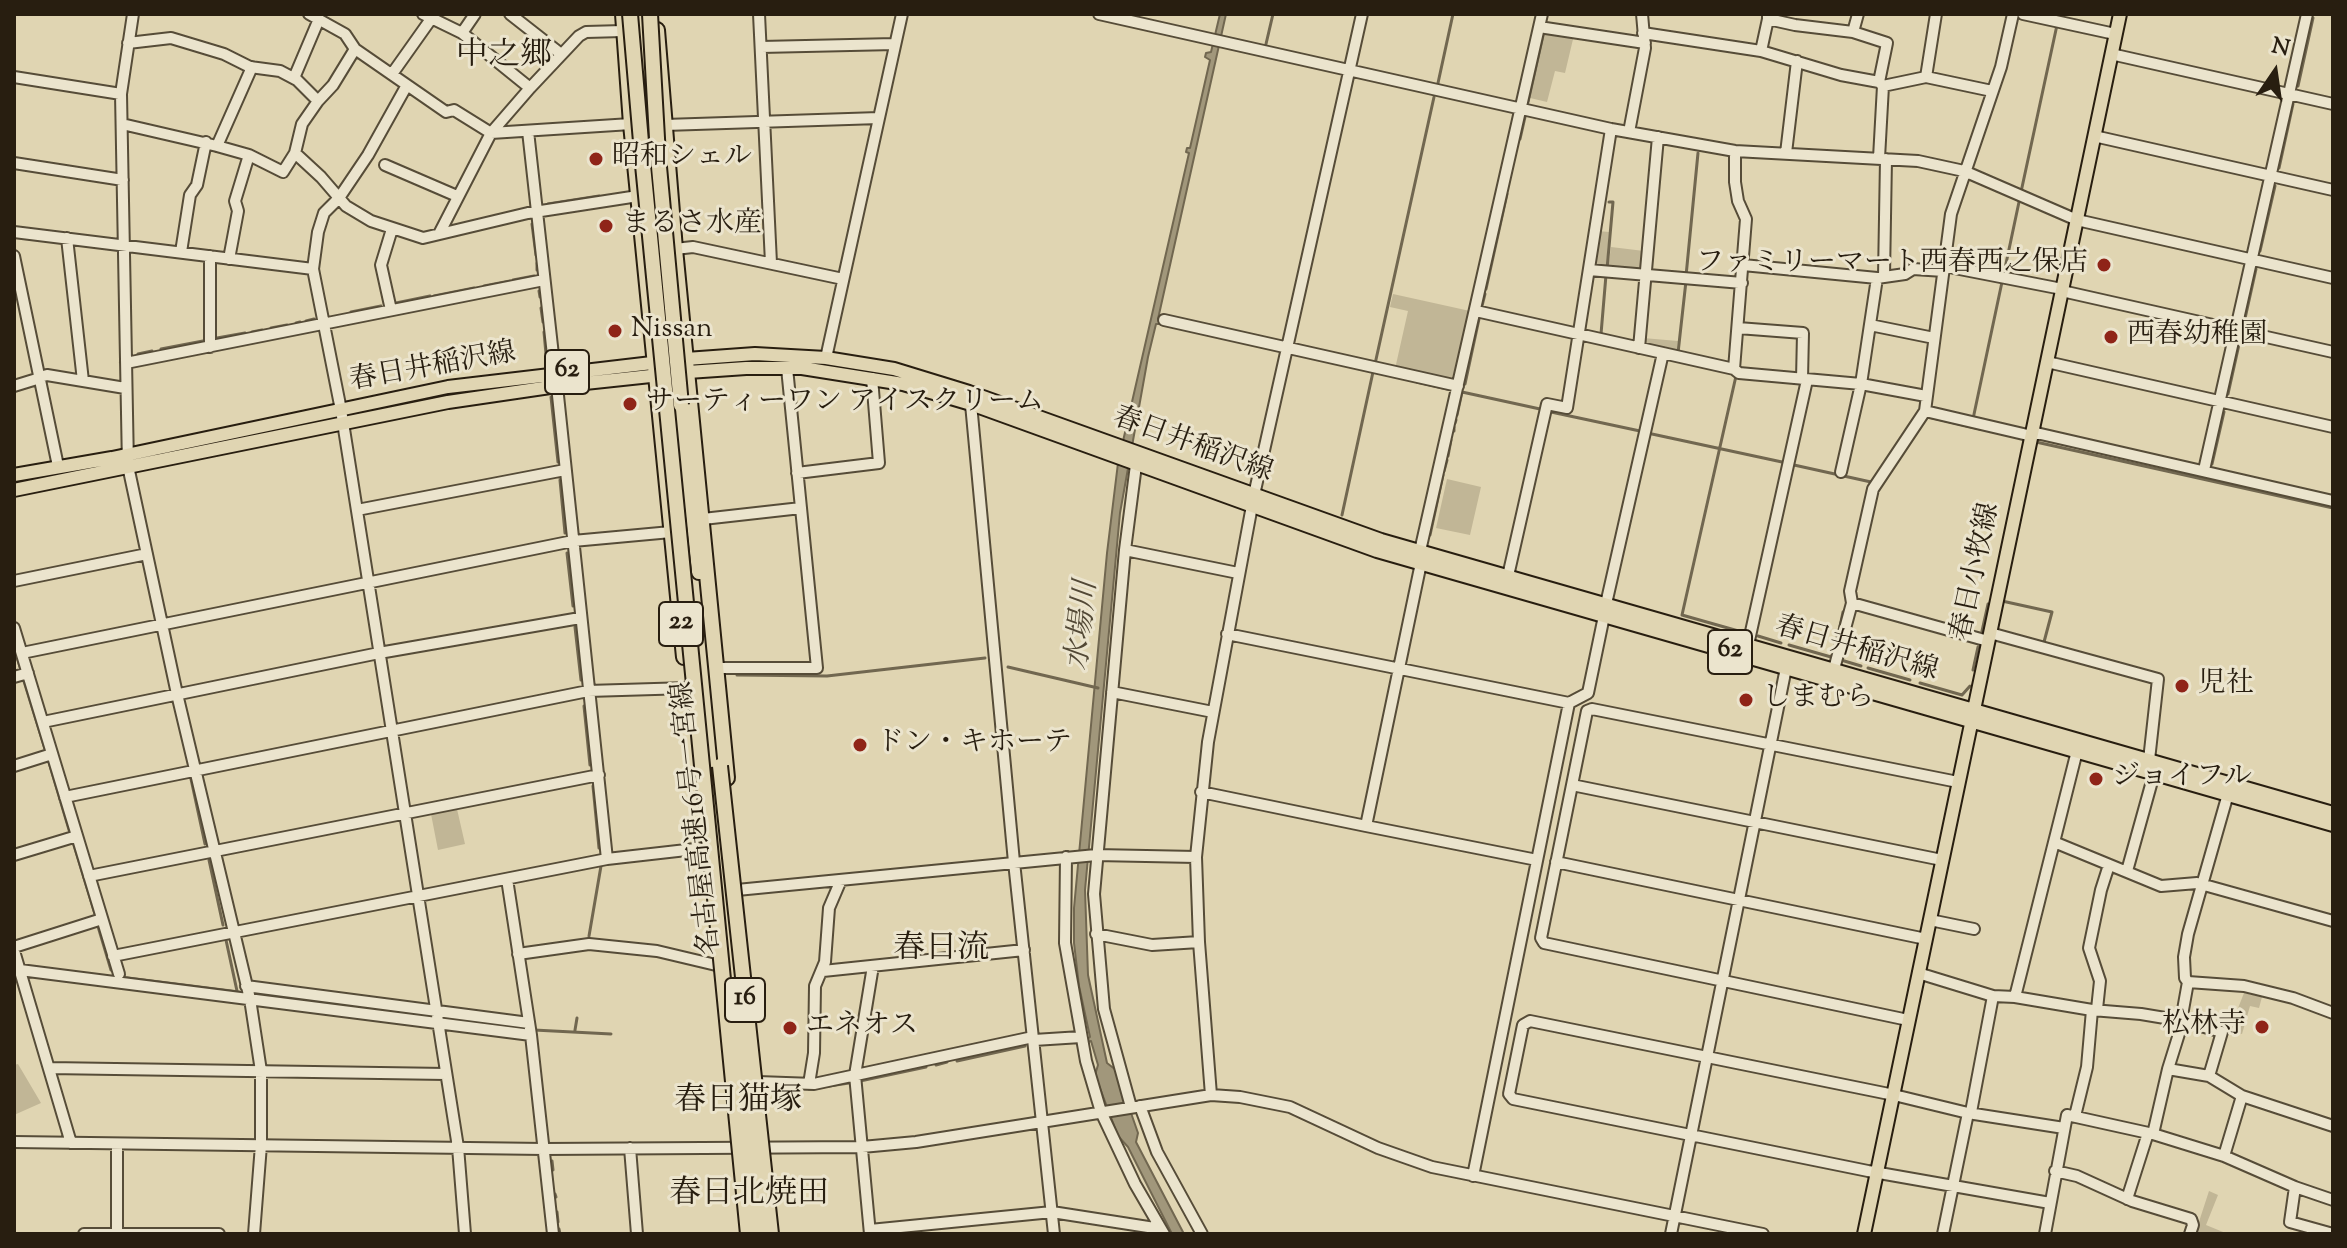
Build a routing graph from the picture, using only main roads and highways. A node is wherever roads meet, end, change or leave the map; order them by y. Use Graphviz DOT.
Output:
graph roads {
  1 [pos="623,14"];
  2 [pos="630,14"];
  3 [pos="650,14"];
  4 [pos="656,14"];
  5 [pos="2120,14"];
  6 [pos="687,366"];
  7 [pos="655,370"];
  8 [pos="1114,451"];
  9 [pos="128,460"];
  10 [pos="14,475"];
  11 [pos="14,490"];
  12 [pos="1421,557"];
  13 [pos="1605,610"];
  14 [pos="1973,715"];
  15 [pos="723,796"];
  16 [pos="2333,813"];
  17 [pos="2333,825"];
  18 [pos="745,1234"];
  19 [pos="759,1234"];
  20 [pos="772,1234"];
  21 [pos="1864,1234"];
  1 -- 7 [label="highway, 22"];
  2 -- 18 [label="highway, 名古屋高速16号一宮線 / 16, bridge"];
  3 -- 15 [label="highway, 名古屋高速16号一宮線 / 16, bridge"];
  4 -- 6 [label="highway, 22"];
  5 -- 14 [label="main road, 春日小牧線"];
  6 -- 7 [label="main road, 春日井稲沢線 / 62"];
  6 -- 8 [label="main road, 春日井稲沢線 / 62"];
  6 -- 8 [label="main road, 春日井稲沢線 / 62"];
  6 -- 20 [label="highway, 22"];
  7 -- 9 [label="main road, 春日井稲沢線 / 62"];
  7 -- 18 [label="highway, 22"];
  8 -- 12 [label="main road, 春日井稲沢線 / 62"];
  9 -- 10 [label="main road, 春日井稲沢線 / 62"];
  9 -- 11 [label="main road, 春日井稲沢線 / 62"];
  12 -- 13 [label="main road, 春日井稲沢線 / 62"];
  12 -- 13 [label="main road, 春日井稲沢線 / 62"];
  13 -- 14 [label="main road, 春日井稲沢線 / 62"];
  13 -- 14 [label="main road, 春日井稲沢線 / 62"];
  14 -- 16 [label="main road, 春日井稲沢線 / 62"];
  14 -- 17 [label="main road, 春日井稲沢線 / 62"];
  14 -- 21 [label="main road, 春日小牧線"];
  15 -- 19 [label="highway, bridge"];
  15 -- 20 [label="highway, 名古屋高速16号一宮線 / 16, bridge"];
}
